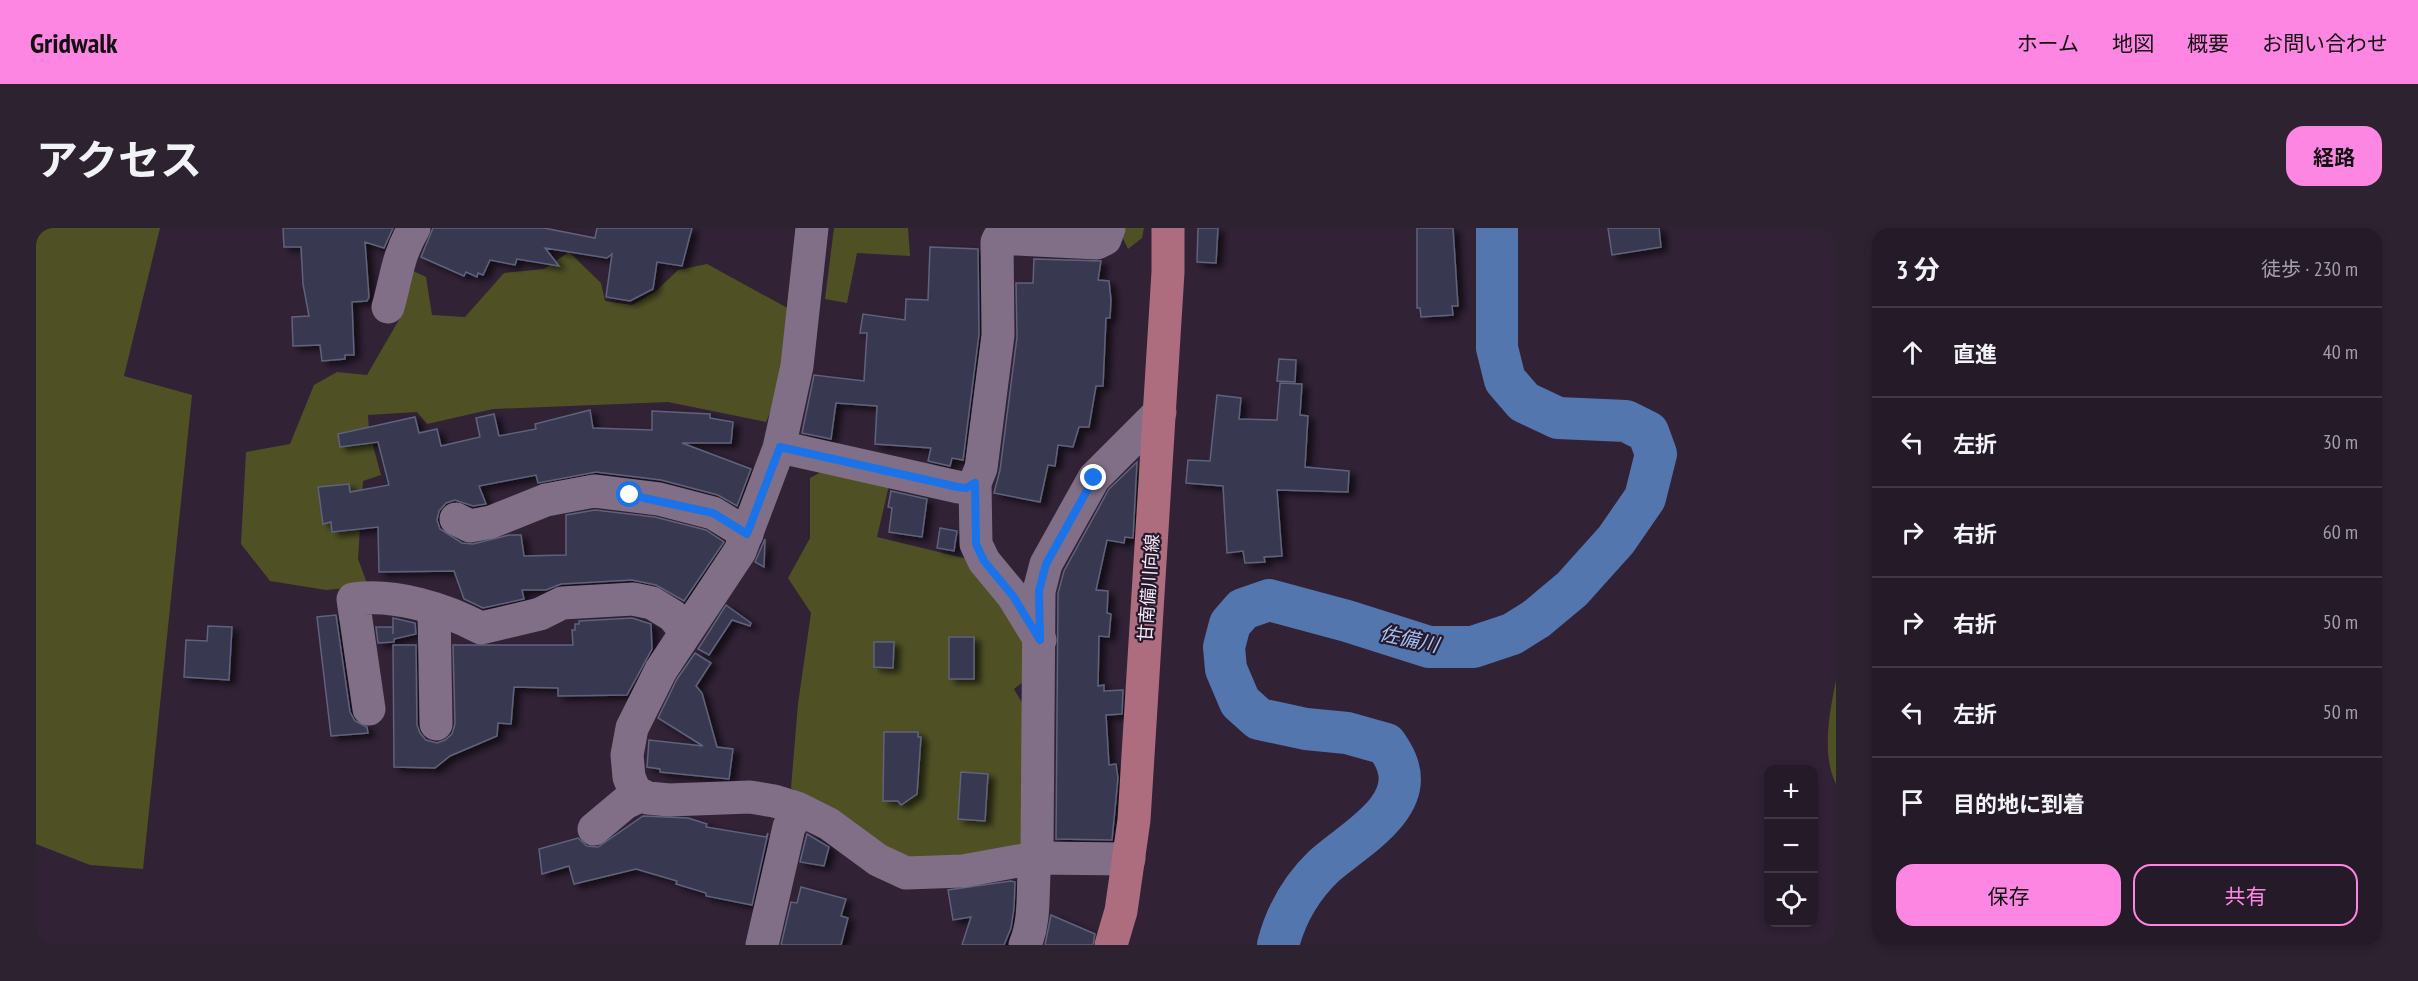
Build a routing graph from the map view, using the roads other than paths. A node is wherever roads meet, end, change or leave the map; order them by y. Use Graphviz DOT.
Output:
graph roads {
  1 [pos="414,228"];
  2 [pos="812,228"];
  3 [pos="1109,228"];
  4 [pos="1168,228"];
  5 [pos="388,308"];
  6 [pos="1160,412"];
  7 [pos="780,447"];
  8 [pos="975,483"];
  9 [pos="456,519"];
  10 [pos="747,534"];
  11 [pos="434,610"];
  12 [pos="685,631"];
  13 [pos="1040,640"];
  14 [pos="369,709"];
  15 [pos="436,724"];
  16 [pos="642,795"];
  17 [pos="800,810"];
  18 [pos="594,829"];
  19 [pos="1035,858"];
  20 [pos="1129,859"];
  21 [pos="762,945"];
  22 [pos="1025,945"];
  23 [pos="1111,945"];
  1 -- 5 [label="street"];
  2 -- 7 [label="street"];
  3 -- 8 [label="street"];
  4 -- 6 [label="main road, 甘南備川向線"];
  6 -- 13 [label="street"];
  6 -- 20 [label="main road, 甘南備川向線"];
  7 -- 8 [label="street"];
  7 -- 10 [label="street"];
  8 -- 13 [label="street"];
  9 -- 10 [label="street"];
  10 -- 12 [label="street"];
  11 -- 12 [label="street"];
  11 -- 14 [label="street"];
  11 -- 15 [label="street"];
  12 -- 16 [label="street"];
  13 -- 19 [label="street"];
  16 -- 17 [label="street"];
  16 -- 18 [label="street"];
  17 -- 19 [label="street"];
  17 -- 21 [label="street"];
  19 -- 20 [label="street"];
  19 -- 22 [label="street"];
  20 -- 23 [label="main road, 甘南備川向線"];
}
